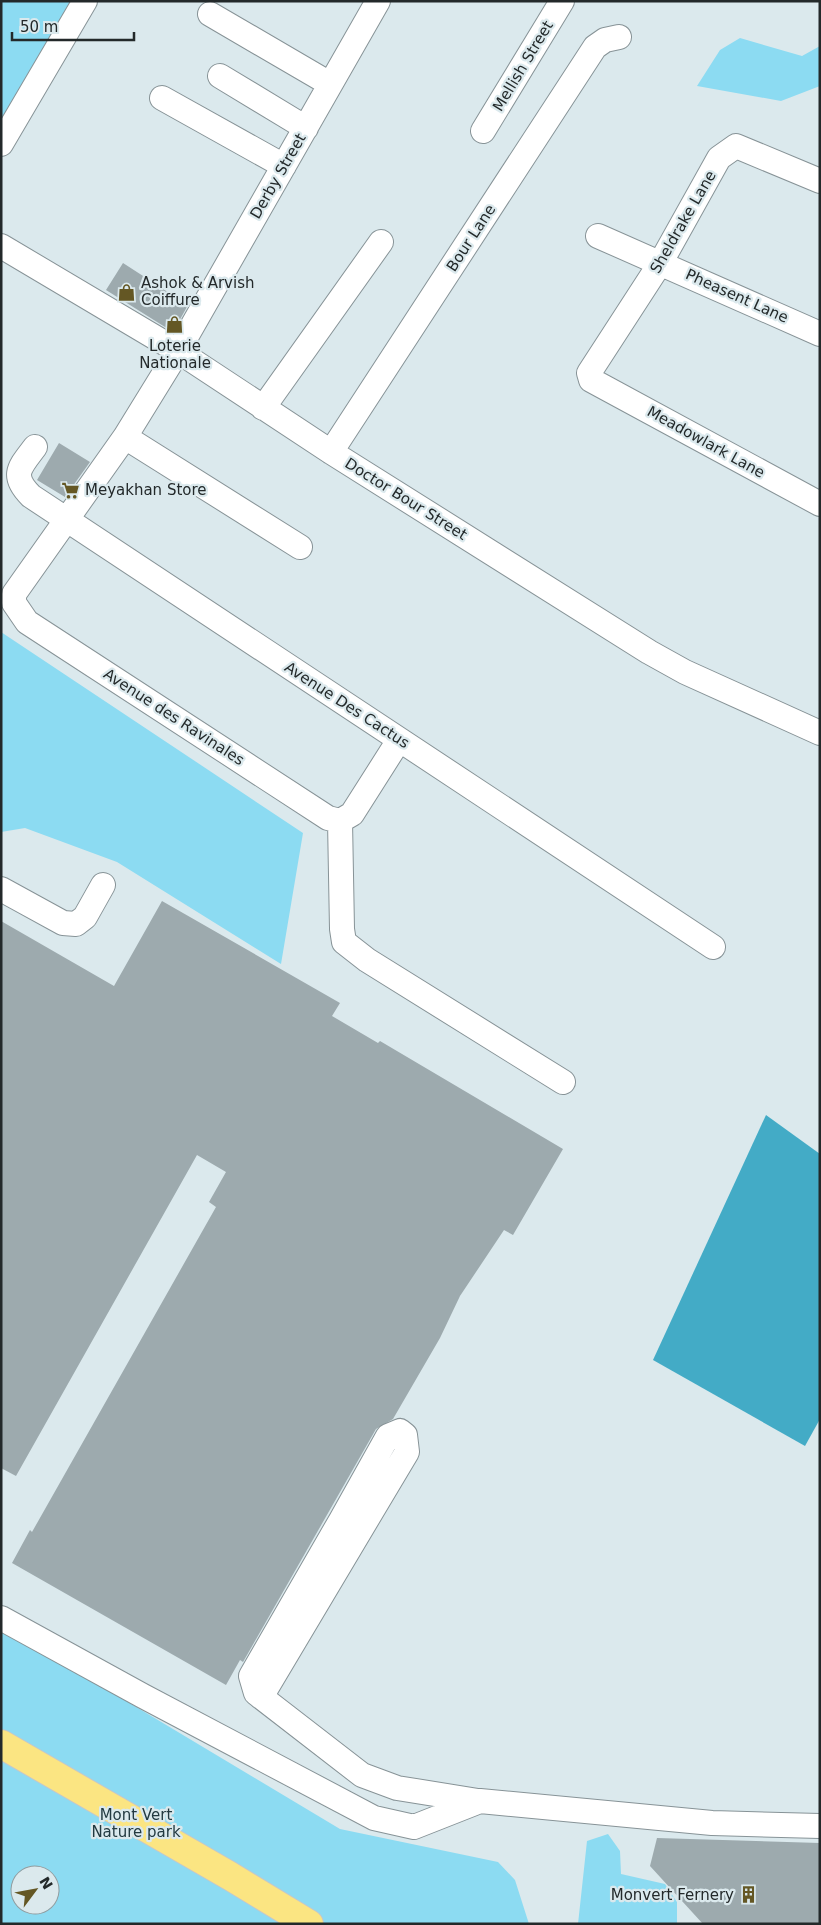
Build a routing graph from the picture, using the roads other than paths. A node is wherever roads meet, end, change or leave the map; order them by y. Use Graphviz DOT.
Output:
graph roads {
  1 [pos="85,1"];
  2 [pos="378,1"];
  3 [pos="562,1"];
  4 [pos="210,14"];
  5 [pos="619,37"];
  6 [pos="220,76"];
  7 [pos="330,84"];
  8 [pos="162,98"];
  9 [pos="306,128"];
  10 [pos="483,131"];
  11 [pos="1,144"];
  12 [pos="284,166"];
  13 [pos="820,181"];
  14 [pos="598,236"];
  15 [pos="381,242"];
  16 [pos="1,246"];
  17 [pos="661,262"];
  18 [pos="820,334"];
  19 [pos="178,351"];
  20 [pos="591,380"];
  21 [pos="263,408"];
  22 [pos="125,436"];
  23 [pos="35,446"];
  24 [pos="331,452"];
  25 [pos="820,504"];
  26 [pos="65,519"];
  27 [pos="300,547"];
  28 [pos="14,604"];
  29 [pos="820,733"];
  30 [pos="399,740"];
  31 [pos="340,822"];
  32 [pos="103,885"];
  33 [pos="1,889"];
  34 [pos="714,947"];
  35 [pos="563,1082"];
  36 [pos="327,1564"];
  37 [pos="1,1618"];
  38 [pos="1,1744"];
  39 [pos="480,1802"];
  40 [pos="820,1826"];
  41 [pos="309,1924"];
  1 -- 11 [label="street"];
  2 -- 7 [label="street, Derby Street"];
  3 -- 10 [label="street, Mellish Street"];
  4 -- 7 [label="street"];
  5 -- 24 [label="street, Bour Lane"];
  6 -- 9 [label="street"];
  7 -- 9 [label="street, Derby Street"];
  8 -- 12 [label="street"];
  9 -- 12 [label="street, Derby Street"];
  12 -- 19 [label="street, Derby Street"];
  13 -- 17 [label="street, Sheldrake Lane"];
  14 -- 17 [label="street, Pheasent Lane"];
  15 -- 21 [label="street"];
  16 -- 19 [label="street, Doctor Bour Street"];
  17 -- 18 [label="street, Pheasent Lane"];
  17 -- 20 [label="street, Sheldrake Lane"];
  19 -- 21 [label="street, Doctor Bour Street"];
  19 -- 22 [label="street, Derby Street"];
  20 -- 25 [label="street, Meadowlark Lane"];
  21 -- 24 [label="street, Doctor Bour Street"];
  22 -- 26 [label="street, Derby Street"];
  22 -- 27 [label="street"];
  23 -- 26 [label="street, Avenue Des Cactus"];
  24 -- 29 [label="street, Doctor Bour Street"];
  26 -- 28 [label="street, Derby Street"];
  26 -- 30 [label="street, Avenue Des Cactus"];
  28 -- 31 [label="street, Avenue des Ravinales"];
  30 -- 31 [label="street"];
  30 -- 34 [label="street, Avenue Des Cactus"];
  31 -- 35 [label="street"];
  32 -- 33 [label="street"];
  36 -- 36 [label="street"];
  36 -- 39 [label="street"];
  37 -- 39 [label="street"];
  38 -- 41 [label="main road"];
  39 -- 40 [label="street"];
}
